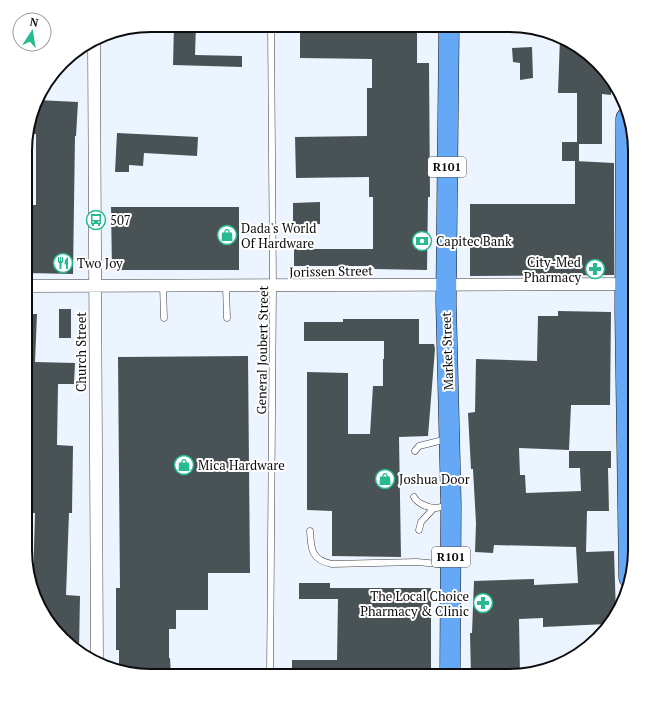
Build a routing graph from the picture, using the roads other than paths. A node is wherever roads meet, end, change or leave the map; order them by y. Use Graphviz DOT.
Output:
graph roads {
  1 [pos="271,32"];
  2 [pos="449,32"];
  3 [pos="94,46"];
  4 [pos="626,130"];
  5 [pos="628,201"];
  6 [pos="446,284"];
  7 [pos="628,284"];
  8 [pos="95,285"];
  9 [pos="32,286"];
  10 [pos="163,286"];
  11 [pos="226,286"];
  12 [pos="273,286"];
  13 [pos="164,318"];
  14 [pos="227,318"];
  15 [pos="450,438"];
  16 [pos="416,451"];
  17 [pos="414,497"];
  18 [pos="443,506"];
  19 [pos="418,530"];
  20 [pos="310,531"];
  21 [pos="451,565"];
  22 [pos="97,655"];
  23 [pos="270,669"];
  24 [pos="450,669"];
  1 -- 12 [label="lane, General Joubert Street"];
  2 -- 6 [label="main road, Market Street / R101"];
  3 -- 8 [label="street, Church Street"];
  4 -- 5 [label="main road"];
  6 -- 7 [label="street, Jorissen Street"];
  6 -- 12 [label="street, Jorissen Street"];
  6 -- 15 [label="main road, Market Street / R101"];
  8 -- 9 [label="street, Jorissen Street"];
  8 -- 10 [label="street, Jorissen Street"];
  8 -- 22 [label="street, Church Street"];
  10 -- 11 [label="street, Jorissen Street"];
  10 -- 13 [label="lane"];
  11 -- 12 [label="street, Jorissen Street"];
  11 -- 14 [label="lane"];
  12 -- 23 [label="lane, General Joubert Street"];
  15 -- 16 [label="lane"];
  15 -- 18 [label="main road, Market Street / R101"];
  17 -- 18 [label="lane"];
  18 -- 19 [label="lane"];
  18 -- 21 [label="main road, Market Street / R101"];
  20 -- 21 [label="lane"];
  21 -- 24 [label="main road, Market Street / R101"];
}
